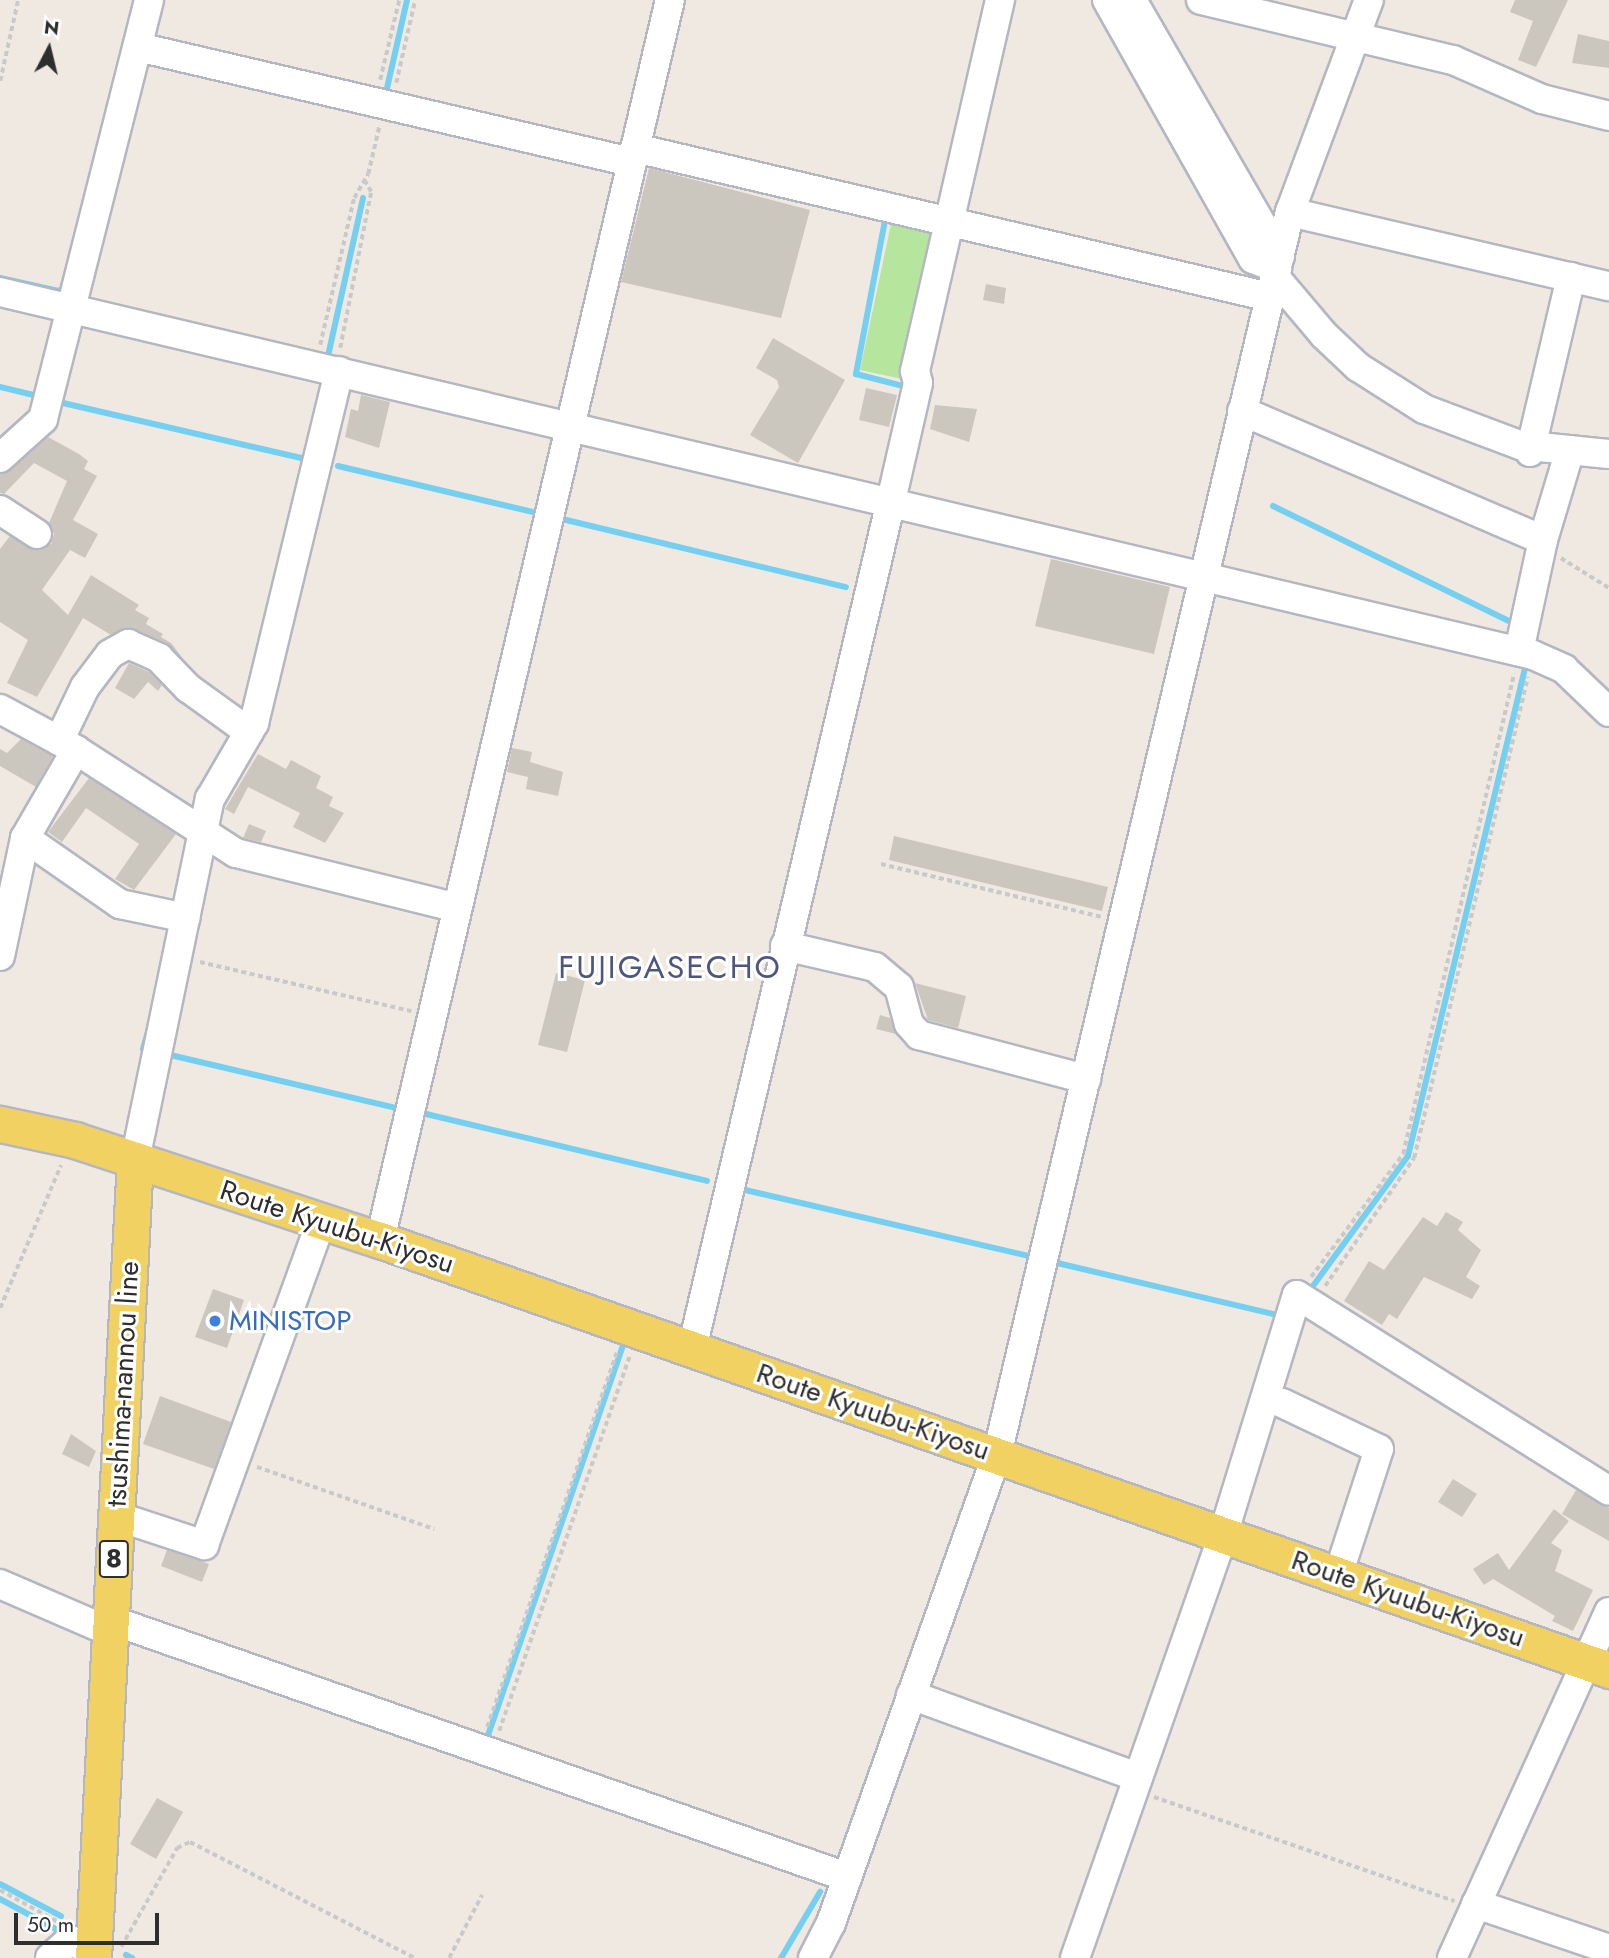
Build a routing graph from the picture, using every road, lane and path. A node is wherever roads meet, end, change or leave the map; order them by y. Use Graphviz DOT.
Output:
graph roads {
  1 [pos="18,0"];
  2 [pos="149,0"];
  3 [pos="399,0"];
  4 [pos="415,0"];
  5 [pos="670,0"];
  6 [pos="1000,0"];
  7 [pos="1107,0"];
  8 [pos="1132,0"];
  9 [pos="1200,0"];
  10 [pos="1370,0"];
  11 [pos="1356,36"];
  12 [pos="138,47"];
  13 [pos="0,81"];
  14 [pos="383,104"];
  15 [pos="1609,116"];
  16 [pos="633,155"];
  17 [pos="364,180"];
  18 [pos="1290,212"];
  19 [pos="950,222"];
  20 [pos="1276,275"];
  21 [pos="1571,277"];
  22 [pos="1609,286"];
  23 [pos="0,292"];
  24 [pos="73,309"];
  25 [pos="330,369"];
  26 [pos="1242,411"];
  27 [pos="569,425"];
  28 [pos="1531,449"];
  29 [pos="1570,450"];
  30 [pos="1609,454"];
  31 [pos="0,458"];
  32 [pos="891,501"];
  33 [pos="0,510"];
  34 [pos="37,534"];
  35 [pos="1542,543"];
  36 [pos="1203,577"];
  37 [pos="1609,588"];
  38 [pos="1526,653"];
  39 [pos="0,709"];
  40 [pos="1609,712"];
  41 [pos="249,732"];
  42 [pos="67,745"];
  43 [pos="203,832"];
  44 [pos="25,838"];
  45 [pos="881,864"];
  46 [pos="455,907"];
  47 [pos="186,918"];
  48 [pos="1122,922"];
  49 [pos="785,946"];
  50 [pos="1,948"];
  51 [pos="178,957"];
  52 [pos="431,1016"];
  53 [pos="1086,1079"];
  54 [pos="0,1124"];
  55 [pos="135,1160"];
  56 [pos="62,1163"];
  57 [pos="321,1221"];
  58 [pos="380,1240"];
  59 [pos="1305,1300"];
  60 [pos="0,1308"];
  61 [pos="632,1328"];
  62 [pos="692,1349"];
  63 [pos="1282,1403"];
  64 [pos="998,1455"];
  65 [pos="234,1460"];
  66 [pos="1609,1491"];
  67 [pos="116,1516"];
  68 [pos="434,1529"];
  69 [pos="1231,1537"];
  70 [pos="1338,1575"];
  71 [pos="0,1584"];
  72 [pos="1609,1612"];
  73 [pos="111,1629"];
  74 [pos="1597,1666"];
  75 [pos="911,1695"];
  76 [pos="490,1757"];
  77 [pos="1143,1786"];
  78 [pos="844,1884"];
  79 [pos="0,1891"];
  80 [pos="482,1895"];
  81 [pos="1475,1906"];
  82 [pos="94,1949"];
  83 [pos="1609,1949"];
  84 [pos="816,1957"];
  85 [pos="50,1958"];
  86 [pos="415,1958"];
  87 [pos="449,1958"];
  88 [pos="1075,1958"];
  89 [pos="1452,1958"];
  1 -- 13 [label="path"];
  2 -- 12 [label="street"];
  3 -- 14 [label="path"];
  4 -- 14 [label="path"];
  5 -- 16 [label="street"];
  6 -- 19 [label="street"];
  7 -- 20 [label="street"];
  8 -- 20 [label="street"];
  9 -- 11 [label="street"];
  10 -- 11 [label="street"];
  11 -- 15 [label="street"];
  11 -- 18 [label="street"];
  12 -- 14 [label="street"];
  12 -- 24 [label="street"];
  14 -- 16 [label="street"];
  14 -- 17 [label="path"];
  16 -- 19 [label="street"];
  16 -- 27 [label="street"];
  17 -- 25 [label="path"];
  17 -- 25 [label="path"];
  18 -- 20 [label="street"];
  18 -- 21 [label="street"];
  19 -- 20 [label="street"];
  19 -- 32 [label="street"];
  20 -- 26 [label="street"];
  20 -- 28 [label="street"];
  21 -- 22 [label="street"];
  21 -- 28 [label="street"];
  23 -- 24 [label="street"];
  24 -- 25 [label="street"];
  24 -- 31 [label="street"];
  25 -- 27 [label="street"];
  25 -- 41 [label="street"];
  26 -- 35 [label="street"];
  26 -- 36 [label="street"];
  27 -- 32 [label="street"];
  27 -- 46 [label="street"];
  28 -- 29 [label="street"];
  29 -- 30 [label="street"];
  29 -- 35 [label="street"];
  32 -- 36 [label="street"];
  32 -- 49 [label="street"];
  33 -- 34 [label="street"];
  35 -- 37 [label="path"];
  35 -- 38 [label="street"];
  36 -- 38 [label="street"];
  36 -- 48 [label="street"];
  38 -- 40 [label="street"];
  38 -- 59 [label="path"];
  38 -- 59 [label="path"];
  39 -- 42 [label="street"];
  41 -- 42 [label="street"];
  41 -- 43 [label="street"];
  42 -- 43 [label="street"];
  42 -- 44 [label="street"];
  43 -- 46 [label="street"];
  43 -- 47 [label="street"];
  44 -- 47 [label="street"];
  44 -- 50 [label="street"];
  45 -- 48 [label="path"];
  46 -- 52 [label="street"];
  47 -- 51 [label="street"];
  48 -- 53 [label="street"];
  49 -- 53 [label="street"];
  49 -- 62 [label="street"];
  51 -- 52 [label="path"];
  51 -- 55 [label="street"];
  52 -- 58 [label="street"];
  53 -- 64 [label="street"];
  54 -- 55 [label="main road"];
  55 -- 57 [label="main road, Route Kyuubu-Kiyosu"];
  55 -- 67 [label="main road, tsushima-nannou line / 8"];
  56 -- 60 [label="path"];
  57 -- 58 [label="main road, Route Kyuubu-Kiyosu"];
  57 -- 65 [label="street"];
  58 -- 61 [label="main road, Route Kyuubu-Kiyosu"];
  59 -- 63 [label="street"];
  59 -- 66 [label="street"];
  59 -- 69 [label="street"];
  61 -- 62 [label="main road, Route Kyuubu-Kiyosu"];
  61 -- 76 [label="path"];
  61 -- 76 [label="path"];
  62 -- 64 [label="main road, Route Kyuubu-Kiyosu"];
  63 -- 69 [label="street"];
  63 -- 70 [label="street"];
  64 -- 69 [label="main road, Route Kyuubu-Kiyosu"];
  64 -- 75 [label="street"];
  65 -- 67 [label="street"];
  65 -- 68 [label="path"];
  67 -- 73 [label="main road, tsushima-nannou line / 8"];
  69 -- 70 [label="main road, Route Kyuubu-Kiyosu"];
  69 -- 77 [label="street"];
  70 -- 74 [label="main road, Route Kyuubu-Kiyosu"];
  71 -- 73 [label="street"];
  72 -- 74 [label="street"];
  73 -- 76 [label="street"];
  73 -- 82 [label="main road, tsushima-nannou line / 8"];
  74 -- 81 [label="street"];
  75 -- 77 [label="street"];
  75 -- 78 [label="street"];
  76 -- 78 [label="street"];
  77 -- 81 [label="path"];
  77 -- 88 [label="street"];
  78 -- 84 [label="street"];
  79 -- 82 [label="path"];
  80 -- 87 [label="path"];
  81 -- 83 [label="street"];
  81 -- 89 [label="street"];
  82 -- 85 [label="street"];
  82 -- 86 [label="path"];
}
